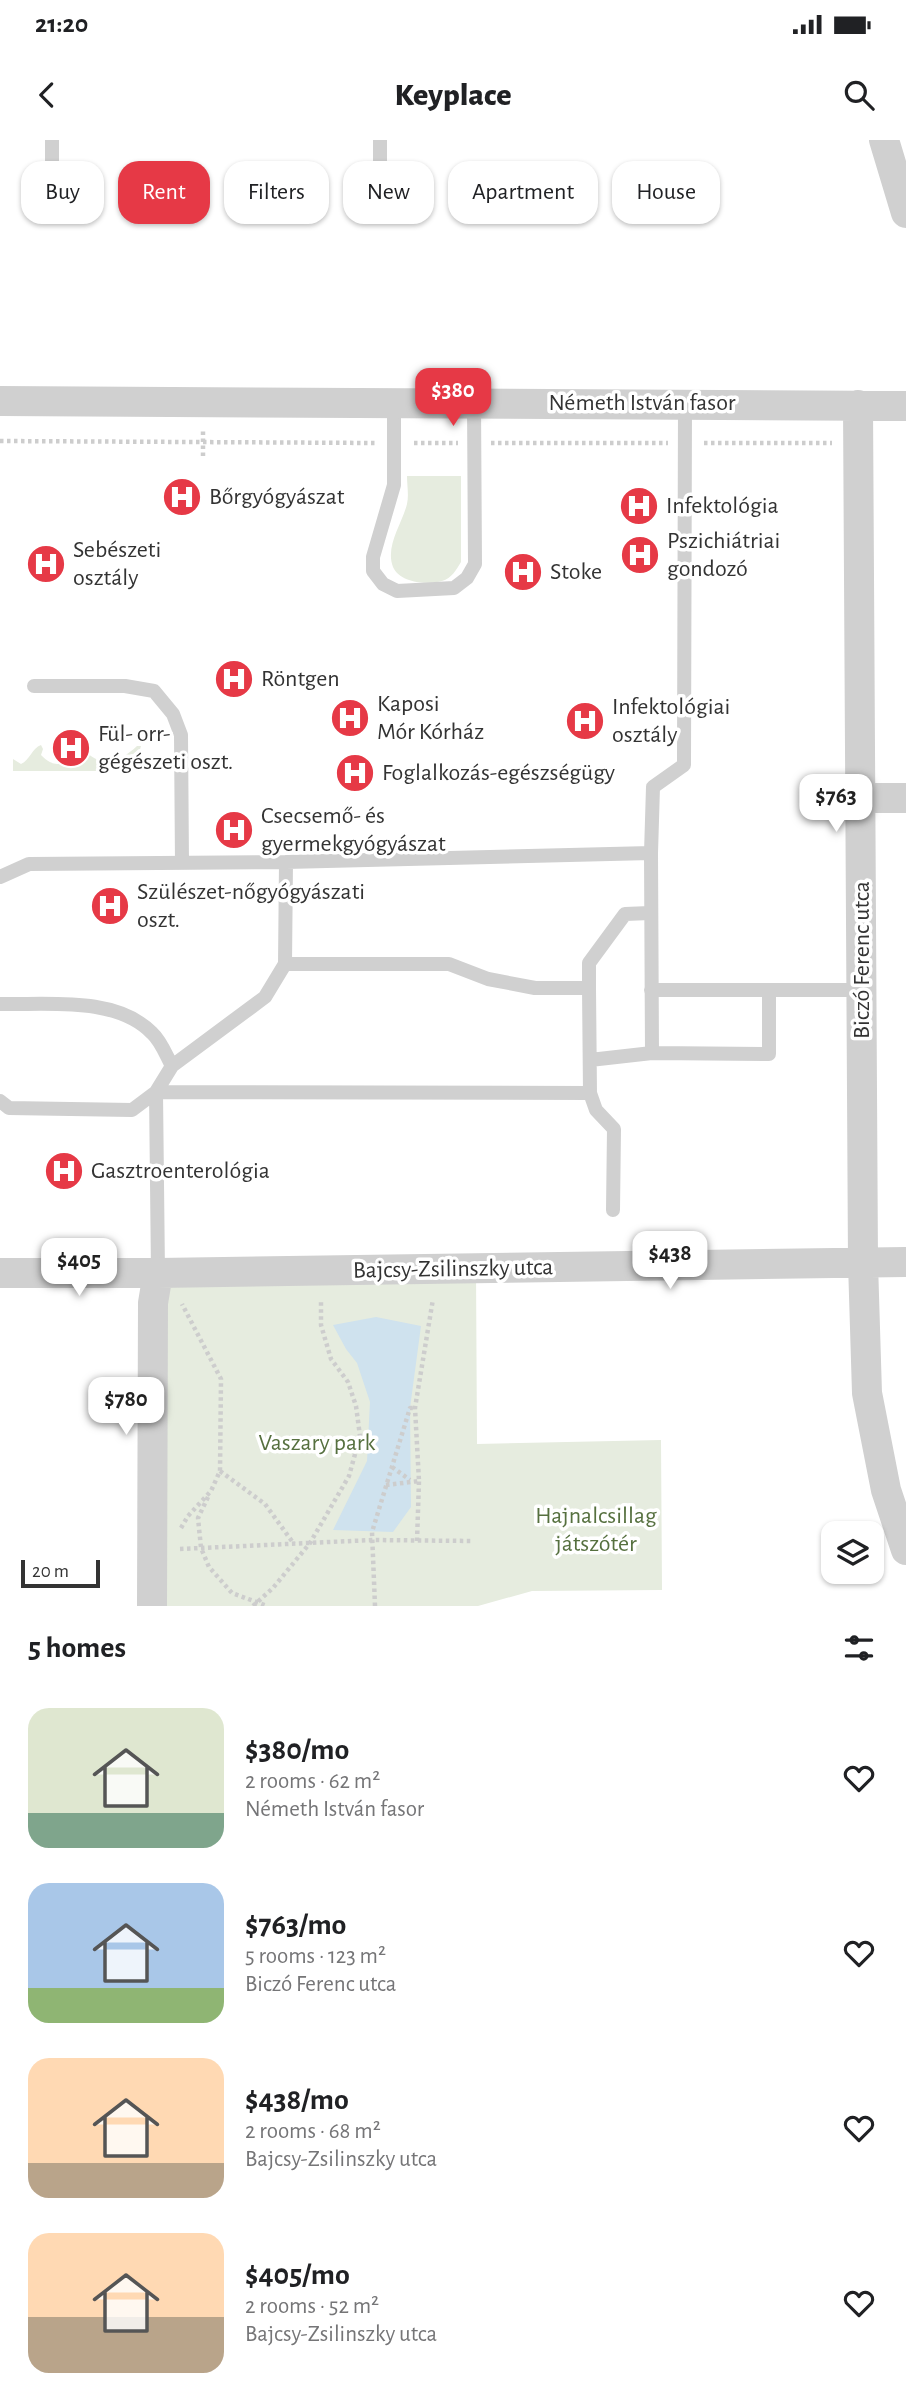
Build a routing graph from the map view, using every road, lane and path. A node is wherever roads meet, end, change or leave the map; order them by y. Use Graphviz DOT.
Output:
graph roads {
  1 [pos="52,140"];
  2 [pos="380,140"];
  3 [pos="884,140"];
  4 [pos="52,161"];
  5 [pos="380,161"];
  6 [pos="906,213"];
  7 [pos="0,401"];
  8 [pos="394,402"];
  9 [pos="474,403"];
  10 [pos="685,403"];
  11 [pos="858,405"];
  12 [pos="906,406"];
  13 [pos="0,441"];
  14 [pos="394,443"];
  15 [pos="475,443"];
  16 [pos="685,443"];
  17 [pos="859,443"];
  18 [pos="34,686"];
  19 [pos="861,798"];
  20 [pos="906,798"];
  21 [pos="651,853"];
  22 [pos="286,862"];
  23 [pos="182,863"];
  24 [pos="0,877"];
  25 [pos="650,913"];
  26 [pos="285,964"];
  27 [pos="589,988"];
  28 [pos="651,990"];
  29 [pos="769,990"];
  30 [pos="862,990"];
  31 [pos="0,1004"];
  32 [pos="652,1053"];
  33 [pos="590,1060"];
  34 [pos="172,1066"];
  35 [pos="156,1092"];
  36 [pos="590,1093"];
  37 [pos="0,1101"];
  38 [pos="613,1210"];
  39 [pos="906,1262"];
  40 [pos="863,1263"];
  41 [pos="446,1268"];
  42 [pos="0,1273"];
  43 [pos="158,1273"];
  44 [pos="308,1299"];
  45 [pos="321,1299"];
  46 [pos="333,1299"];
  47 [pos="421,1299"];
  48 [pos="433,1299"];
  49 [pos="193,1301"];
  50 [pos="412,1408"];
  51 [pos="392,1467"];
  52 [pos="220,1471"];
  53 [pos="411,1480"];
  54 [pos="419,1480"];
  55 [pos="386,1485"];
  56 [pos="211,1490"];
  57 [pos="372,1540"];
  58 [pos="417,1541"];
  59 [pos="473,1541"];
  60 [pos="294,1544"];
  61 [pos="310,1544"];
  62 [pos="201,1548"];
  63 [pos="160,1550"];
  64 [pos="906,1550"];
  65 [pos="255,1604"];
  66 [pos="152,1606"];
  67 [pos="267,1606"];
  68 [pos="375,1606"];
  1 -- 4 [label="lane"];
  2 -- 5 [label="lane"];
  3 -- 6 [label="street"];
  7 -- 8 [label="street, Németh István fasor"];
  8 -- 9 [label="street, Németh István fasor"];
  8 -- 14 [label="lane"];
  9 -- 10 [label="street, Németh István fasor"];
  9 -- 15 [label="lane"];
  10 -- 11 [label="street, Németh István fasor"];
  10 -- 16 [label="lane"];
  11 -- 12 [label="street, Németh István fasor"];
  11 -- 17 [label="street, Biczó Ferenc utca"];
  13 -- 14 [label="path"];
  14 -- 15 [label="path"];
  14 -- 15 [label="lane"];
  15 -- 16 [label="path"];
  16 -- 17 [label="path"];
  16 -- 21 [label="lane"];
  17 -- 19 [label="street, Biczó Ferenc utca"];
  18 -- 23 [label="lane"];
  19 -- 20 [label="street"];
  19 -- 30 [label="street, Biczó Ferenc utca"];
  21 -- 22 [label="lane"];
  21 -- 25 [label="lane"];
  22 -- 23 [label="lane"];
  22 -- 26 [label="lane"];
  23 -- 24 [label="lane"];
  25 -- 27 [label="lane"];
  25 -- 28 [label="lane"];
  26 -- 27 [label="lane"];
  26 -- 34 [label="lane"];
  27 -- 33 [label="lane"];
  28 -- 29 [label="lane"];
  28 -- 32 [label="lane"];
  29 -- 30 [label="lane"];
  29 -- 32 [label="lane"];
  30 -- 40 [label="street, Biczó Ferenc utca"];
  31 -- 34 [label="lane"];
  32 -- 33 [label="lane"];
  33 -- 36 [label="lane"];
  34 -- 35 [label="lane"];
  35 -- 36 [label="lane"];
  35 -- 37 [label="lane"];
  35 -- 43 [label="lane"];
  36 -- 38 [label="lane"];
  39 -- 40 [label="street, Bajcsy-Zsilinszky utca"];
  40 -- 41 [label="street, Bajcsy-Zsilinszky utca"];
  40 -- 64 [label="street, Biczó Ferenc utca"];
  41 -- 43 [label="street, Bajcsy-Zsilinszky utca"];
  41 -- 48 [label="path"];
  42 -- 43 [label="street, Bajcsy-Zsilinszky utca"];
  43 -- 63 [label="street"];
  44 -- 45 [label="path"];
  45 -- 46 [label="path"];
  45 -- 61 [label="path"];
  47 -- 48 [label="path"];
  48 -- 50 [label="path"];
  49 -- 52 [label="path"];
  50 -- 51 [label="path"];
  50 -- 54 [label="path"];
  51 -- 53 [label="path"];
  51 -- 55 [label="path"];
  52 -- 56 [label="path"];
  52 -- 60 [label="path"];
  53 -- 54 [label="path"];
  53 -- 55 [label="path"];
  54 -- 58 [label="path"];
  55 -- 57 [label="path"];
  56 -- 62 [label="path"];
  56 -- 63 [label="path"];
  57 -- 58 [label="path"];
  57 -- 61 [label="path"];
  57 -- 68 [label="path"];
  58 -- 59 [label="path"];
  60 -- 61 [label="path"];
  60 -- 62 [label="path"];
  61 -- 65 [label="path"];
  62 -- 63 [label="path"];
  62 -- 65 [label="path"];
  63 -- 66 [label="street"];
  65 -- 67 [label="path"];
}
